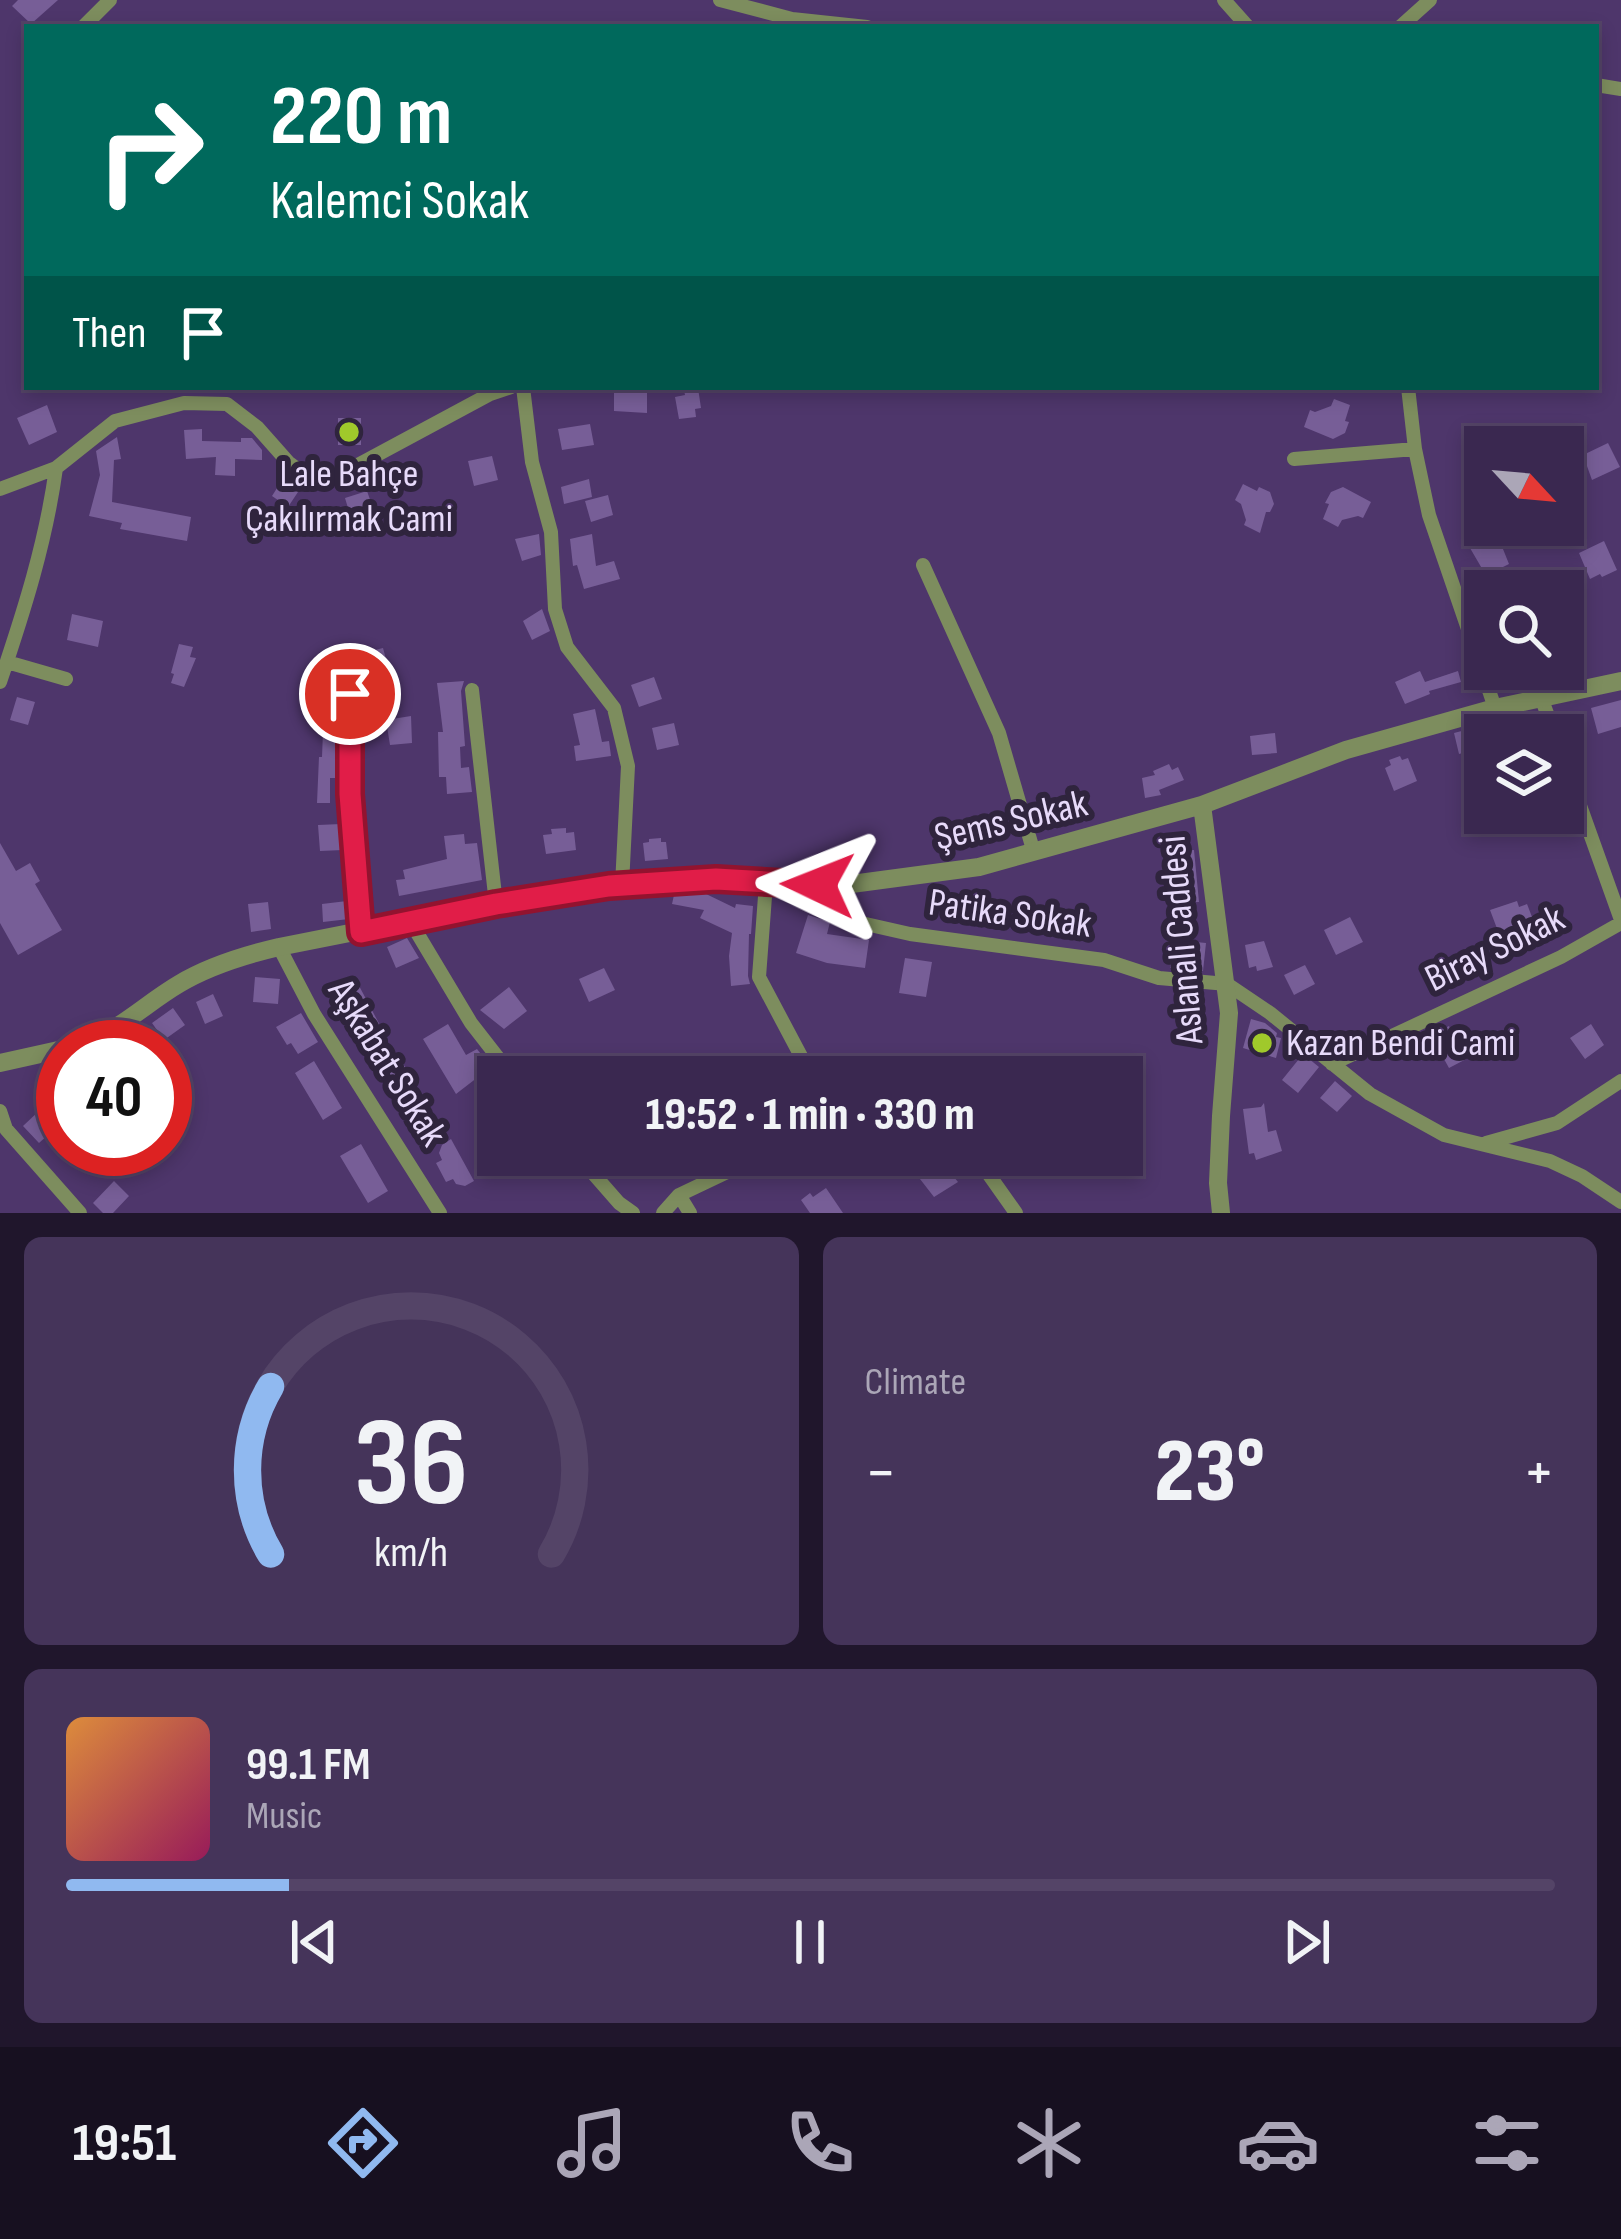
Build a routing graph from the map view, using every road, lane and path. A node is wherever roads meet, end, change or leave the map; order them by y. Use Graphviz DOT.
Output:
graph roads {
  1 [pos="110,0"];
  2 [pos="720,0"];
  3 [pos="1224,0"];
  4 [pos="1430,0"];
  5 [pos="86,24"];
  6 [pos="839,24"];
  7 [pos="1245,24"];
  8 [pos="1403,24"];
  9 [pos="502,390"];
  10 [pos="523,390"];
  11 [pos="1408,390"];
  12 [pos="1415,449"];
  13 [pos="1294,459"];
  14 [pos="56,468"];
  15 [pos="0,489"];
  16 [pos="923,565"];
  17 [pos="7,662"];
  18 [pos="66,680"];
  19 [pos="1621,681"];
  20 [pos="0,682"];
  21 [pos="472,690"];
  22 [pos="350,694"];
  23 [pos="1542,700"];
  24 [pos="1495,708"];
  25 [pos="1547,714"];
  26 [pos="1202,805"];
  27 [pos="1584,817"];
  28 [pos="1034,853"];
  29 [pos="766,884"];
  30 [pos="792,884"];
  31 [pos="622,885"];
  32 [pos="496,904"];
  33 [pos="410,921"];
  34 [pos="1621,921"];
  35 [pos="361,932"];
  36 [pos="279,947"];
  37 [pos="1227,984"];
  38 [pos="125,1020"];
  39 [pos="36,1055"];
  40 [pos="497,1056"];
  41 [pos="801,1056"];
  42 [pos="0,1063"];
  43 [pos="1332,1064"];
  44 [pos="1621,1081"];
  45 [pos="0,1111"];
  46 [pos="1482,1144"];
  47 [pos="595,1176"];
  48 [pos="719,1176"];
  49 [pos="990,1176"];
  50 [pos="679,1195"];
  51 [pos="1621,1202"];
  52 [pos="80,1213"];
  53 [pos="440,1213"];
  54 [pos="633,1213"];
  55 [pos="663,1213"];
  56 [pos="690,1213"];
  57 [pos="1016,1213"];
  58 [pos="1220,1213"];
  1 -- 5 [label="street"];
  2 -- 6 [label="street"];
  3 -- 7 [label="street"];
  4 -- 8 [label="street"];
  9 -- 14 [label="street"];
  10 -- 31 [label="street"];
  11 -- 12 [label="street"];
  12 -- 13 [label="street"];
  12 -- 24 [label="street"];
  14 -- 15 [label="street"];
  14 -- 17 [label="street"];
  16 -- 28 [label="street"];
  17 -- 18 [label="street"];
  17 -- 20 [label="street"];
  19 -- 23 [label="street, Şems Sokak"];
  21 -- 32 [label="street"];
  22 -- 35 [label="street"];
  23 -- 24 [label="street, Şems Sokak"];
  23 -- 25 [label="street"];
  24 -- 26 [label="street, Şems Sokak"];
  26 -- 28 [label="street, Şems Sokak"];
  26 -- 37 [label="street, Aslanali Caddesi"];
  27 -- 34 [label="street, Biray Sokak"];
  28 -- 30 [label="street, Şems Sokak"];
  29 -- 30 [label="street, Şems Sokak"];
  29 -- 31 [label="street, Şems Sokak"];
  29 -- 41 [label="street"];
  30 -- 37 [label="street, Patika Sokak"];
  31 -- 32 [label="street, Şems Sokak"];
  32 -- 33 [label="street, Şems Sokak"];
  33 -- 35 [label="street, Şems Sokak"];
  33 -- 40 [label="street"];
  34 -- 43 [label="street, Biray Sokak"];
  35 -- 36 [label="street, Şems Sokak"];
  36 -- 38 [label="street, Şems Sokak"];
  36 -- 53 [label="street, Aşkabat Sokak"];
  37 -- 43 [label="street"];
  37 -- 58 [label="street, Aslanali Caddesi"];
  39 -- 42 [label="street, Şems Sokak"];
  43 -- 46 [label="street"];
  44 -- 46 [label="street"];
  45 -- 52 [label="street"];
  46 -- 51 [label="street"];
  47 -- 54 [label="street"];
  48 -- 50 [label="street"];
  49 -- 57 [label="street"];
  50 -- 55 [label="street"];
  50 -- 56 [label="street"];
}
